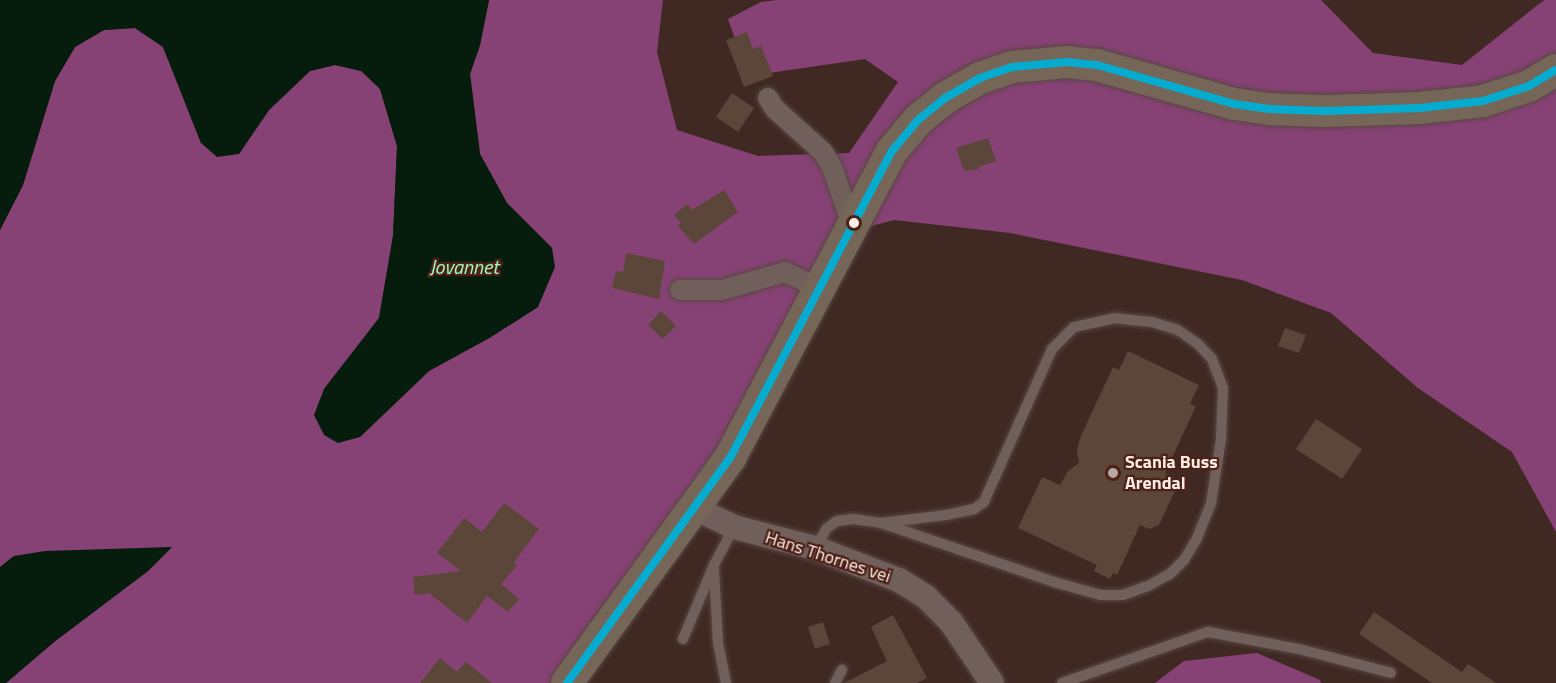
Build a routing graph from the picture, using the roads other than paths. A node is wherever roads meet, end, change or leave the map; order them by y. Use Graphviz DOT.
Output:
graph roads {
  1 [pos="1556,70"];
  2 [pos="768,98"];
  3 [pos="856,216"];
  4 [pos="820,288"];
  5 [pos="680,290"];
  6 [pos="694,508"];
  7 [pos="881,523"];
  8 [pos="734,527"];
  9 [pos="814,548"];
  10 [pos="714,565"];
  11 [pos="683,639"];
  12 [pos="842,670"];
  13 [pos="1391,673"];
  14 [pos="567,683"];
  15 [pos="726,683"];
  16 [pos="835,683"];
  17 [pos="992,683"];
  18 [pos="1062,683"];
  1 -- 3 [label="main road"];
  2 -- 3 [label="street"];
  3 -- 4 [label="main road"];
  4 -- 5 [label="street"];
  4 -- 6 [label="main road"];
  6 -- 8 [label="street, Hans Thornes vei"];
  6 -- 14 [label="main road"];
  7 -- 7 [label="lane"];
  7 -- 9 [label="lane"];
  8 -- 9 [label="street, Hans Thornes vei"];
  8 -- 10 [label="lane"];
  9 -- 17 [label="street, Hans Thornes vei"];
  10 -- 11 [label="lane"];
  10 -- 15 [label="lane"];
  12 -- 16 [label="lane"];
  13 -- 18 [label="lane"];
}
